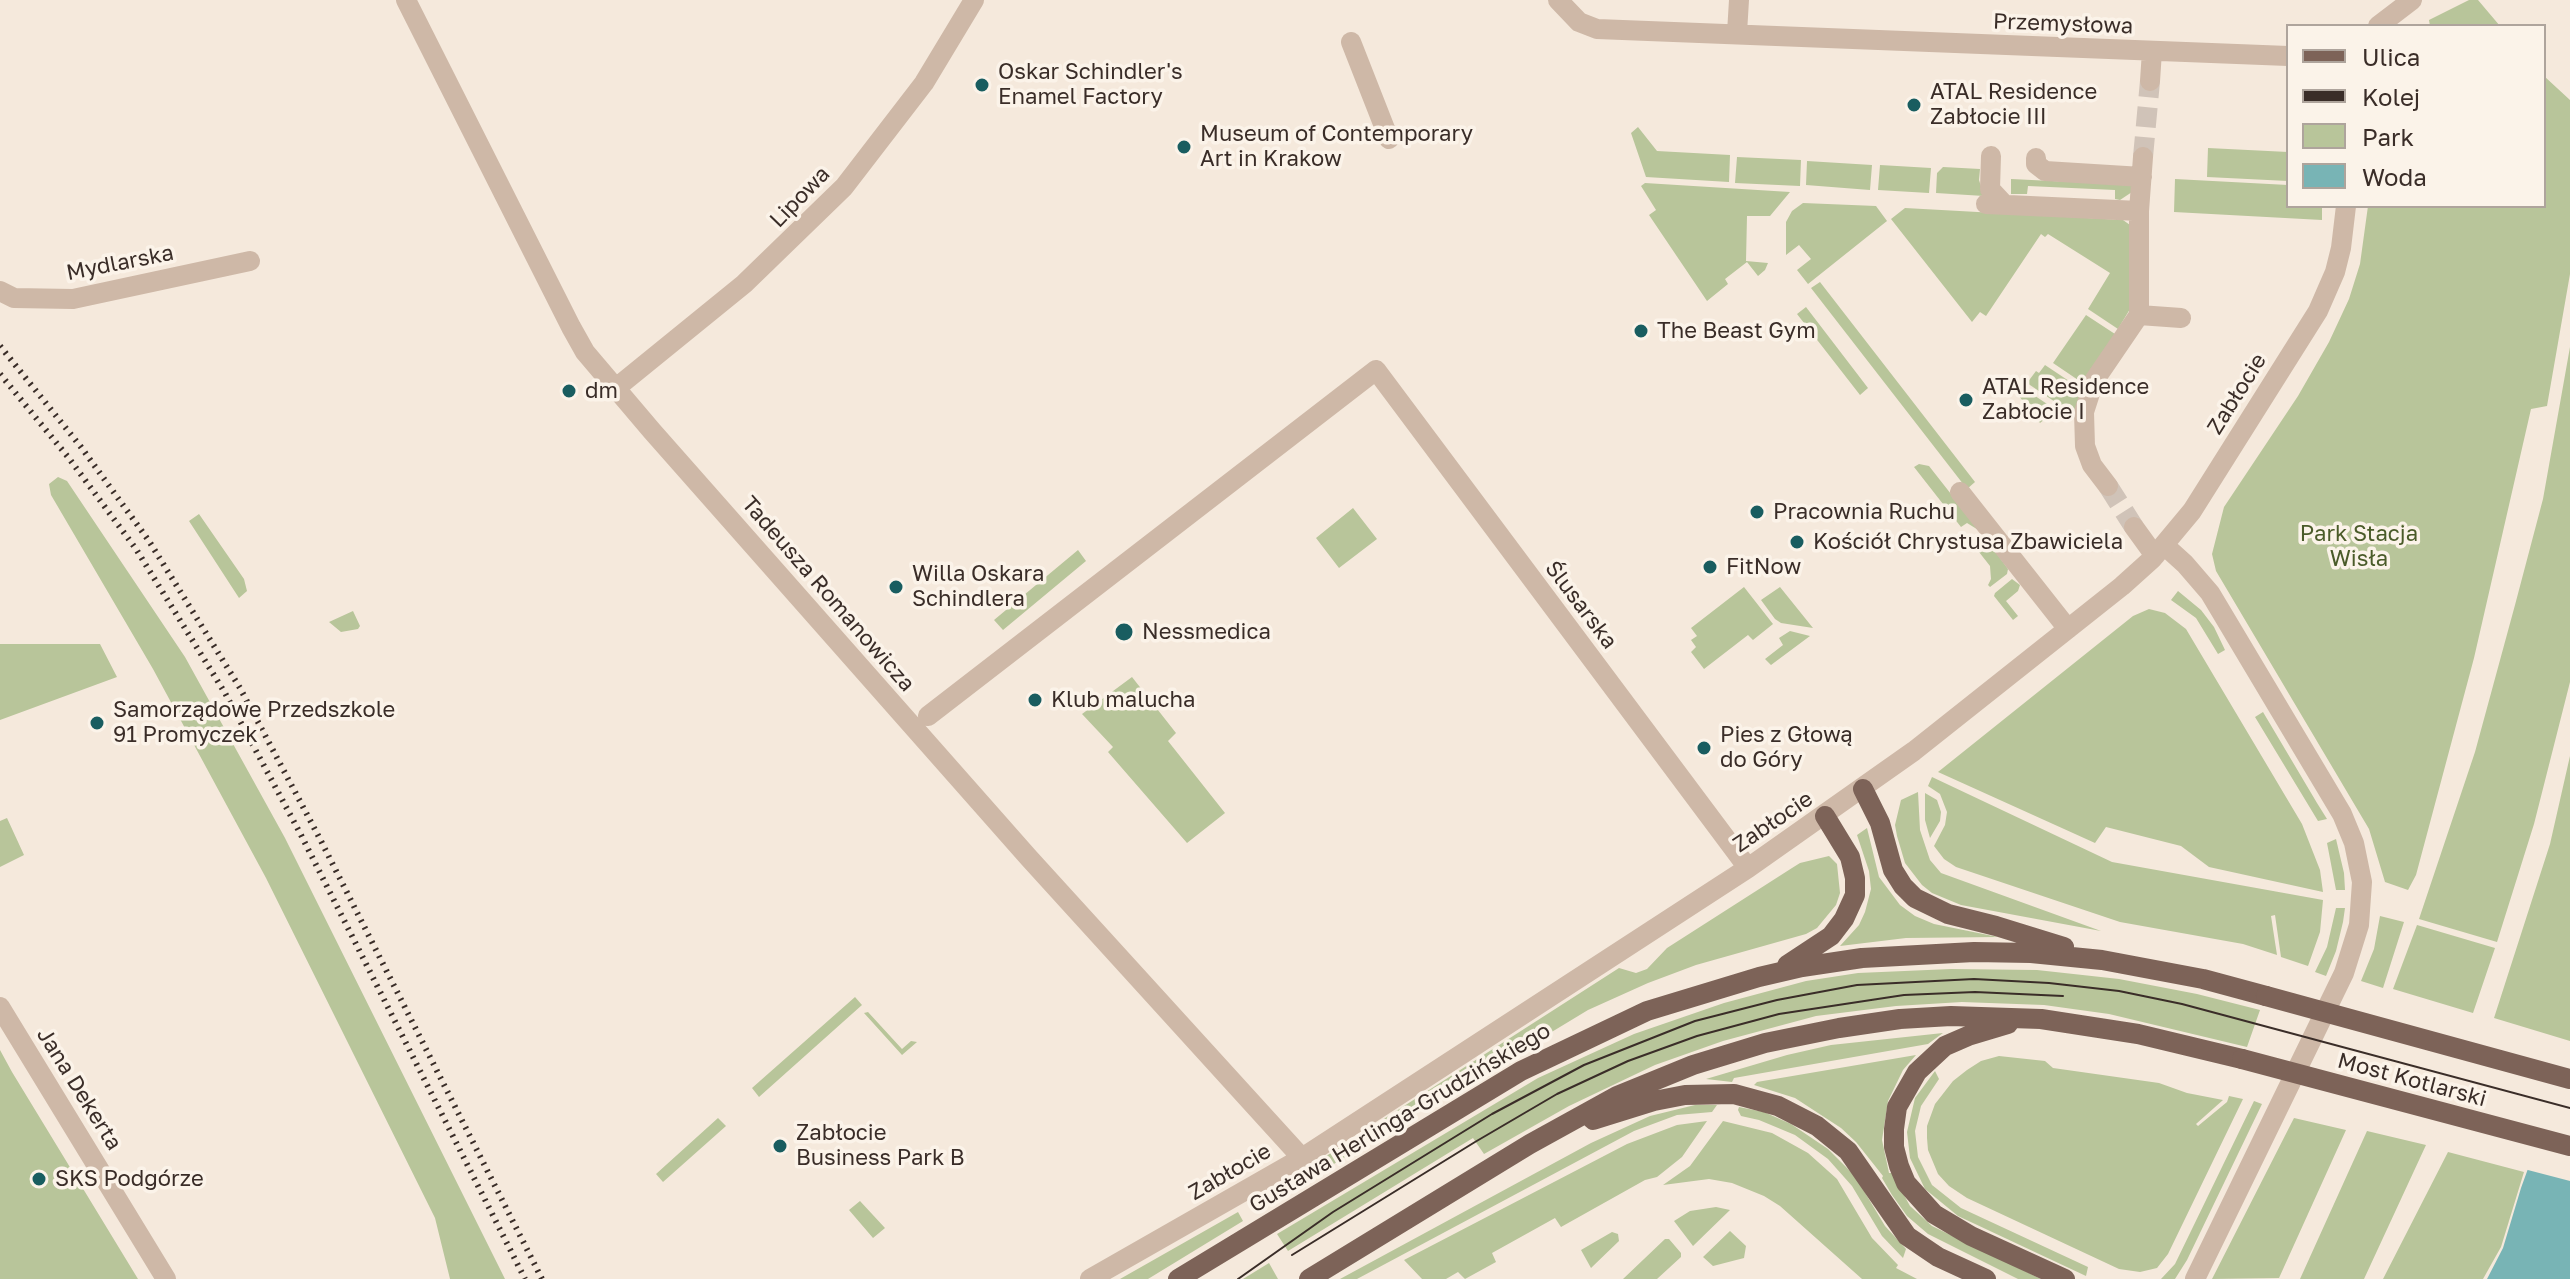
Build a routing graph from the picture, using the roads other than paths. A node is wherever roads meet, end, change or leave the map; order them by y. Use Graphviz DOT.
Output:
graph roads {
  1 [pos="406,0"];
  2 [pos="974,0"];
  3 [pos="1558,0"];
  4 [pos="1739,0"];
  5 [pos="2412,0"];
  6 [pos="2380,24"];
  7 [pos="1737,33"];
  8 [pos="1351,42"];
  9 [pos="2152,51"];
  10 [pos="2286,56"];
  11 [pos="2150,81"];
  12 [pos="1389,139"];
  13 [pos="1991,156"];
  14 [pos="2036,158"];
  15 [pos="2346,208"];
  16 [pos="2139,211"];
  17 [pos="250,261"];
  18 [pos="0,291"];
  19 [pos="2139,315"];
  20 [pos="2181,318"];
  21 [pos="616,388"];
  22 [pos="2108,486"];
  23 [pos="1960,492"];
  24 [pos="2134,527"];
  25 [pos="2160,550"];
  26 [pos="2068,629"];
  27 [pos="928,716"];
  28 [pos="1863,789"];
  29 [pos="1825,816"];
  30 [pos="1748,868"];
  31 [pos="2102,960"];
  32 [pos="1759,977"];
  33 [pos="2266,996"];
  34 [pos="0,1007"];
  35 [pos="2041,1019"];
  36 [pos="2570,1079"];
  37 [pos="1530,1144"];
  38 [pos="2570,1146"];
  39 [pos="1302,1158"];
  40 [pos="166,1279"];
  41 [pos="1090,1279"];
  42 [pos="1178,1279"];
  43 [pos="1309,1279"];
  44 [pos="1986,1279"];
  45 [pos="2065,1279"];
  46 [pos="2195,1279"];
  1 -- 21 [label="street, Tadeusza Romanowicza"];
  2 -- 21 [label="street, Lipowa"];
  3 -- 7 [label="street, Przemysłowa"];
  4 -- 7 [label="street"];
  5 -- 6 [label="street"];
  7 -- 9 [label="street, Przemysłowa"];
  8 -- 12 [label="street"];
  9 -- 10 [label="street, Przemysłowa"];
  9 -- 11 [label="street"];
  13 -- 16 [label="street"];
  14 -- 16 [label="street"];
  15 -- 25 [label="street, Zabłocie"];
  16 -- 19 [label="street"];
  17 -- 18 [label="street, Mydlarska"];
  19 -- 20 [label="street"];
  19 -- 22 [label="street"];
  21 -- 39 [label="street, Tadeusza Romanowicza"];
  23 -- 26 [label="street"];
  24 -- 25 [label="street"];
  25 -- 26 [label="street, Zabłocie"];
  25 -- 46 [label="street"];
  26 -- 28 [label="street, Zabłocie"];
  27 -- 30 [label="street, Ślusarska"];
  28 -- 29 [label="street, Zabłocie"];
  28 -- 31 [label="main road"];
  29 -- 30 [label="street, Zabłocie"];
  29 -- 32 [label="main road"];
  30 -- 39 [label="street, Zabłocie"];
  31 -- 32 [label="main road, Gustawa Herlinga-Grudzińskiego"];
  31 -- 33 [label="main road, Gustawa Herlinga-Grudzińskiego"];
  32 -- 42 [label="main road, Gustawa Herlinga-Grudzińskiego"];
  33 -- 36 [label="main road, Most Kotlarski, bridge"];
  34 -- 40 [label="street, Jana Dekerta"];
  35 -- 37 [label="main road"];
  35 -- 38 [label="main road, Most Kotlarski, bridge"];
  35 -- 45 [label="main road"];
  37 -- 43 [label="main road"];
  37 -- 44 [label="main road"];
  39 -- 41 [label="street, Zabłocie"];
}
